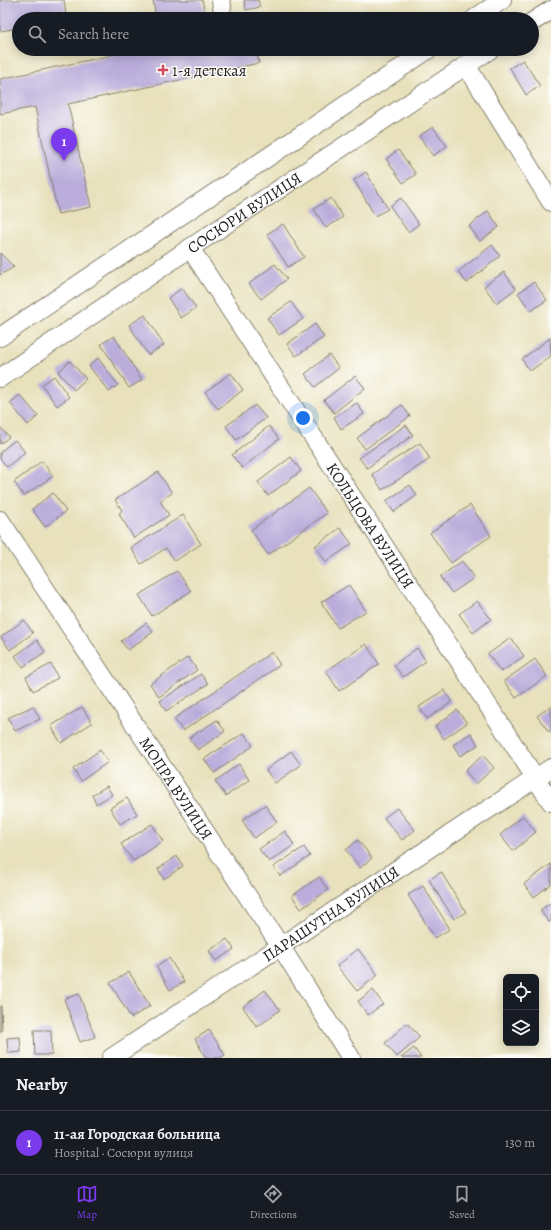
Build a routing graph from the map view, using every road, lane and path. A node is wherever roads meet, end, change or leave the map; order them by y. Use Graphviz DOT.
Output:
graph roads {
  1 [pos="502,0"];
  2 [pos="551,10"];
  3 [pos="484,12"];
  4 [pos="539,18"];
  5 [pos="419,56"];
  6 [pos="480,56"];
  7 [pos="466,65"];
  8 [pos="551,202"];
  9 [pos="190,248"];
  10 [pos="0,337"];
  11 [pos="0,378"];
  12 [pos="0,520"];
  13 [pos="551,768"];
  14 [pos="535,778"];
  15 [pos="551,802"];
  16 [pos="281,947"];
  17 [pos="111,1058"];
  18 [pos="351,1058"];
  1 -- 3 [label="street"];
  2 -- 4 [label="street"];
  5 -- 10 [label="street, СОСЮРИ ВУЛИЦЯ"];
  6 -- 7 [label="street, СОСЮРИ ВУЛИЦЯ"];
  7 -- 8 [label="street"];
  7 -- 9 [label="street, СОСЮРИ ВУЛИЦЯ"];
  9 -- 11 [label="street, СОСЮРИ ВУЛИЦЯ"];
  9 -- 14 [label="street, КОЛЬЦОВА ВУЛИЦЯ"];
  12 -- 16 [label="street, МОПРА ВУЛИЦЯ"];
  13 -- 14 [label="street, ПАРАШУТНА ВУЛИЦЯ"];
  14 -- 15 [label="street, КОЛЬЦОВА ВУЛИЦЯ"];
  14 -- 16 [label="street, ПАРАШУТНА ВУЛИЦЯ"];
  16 -- 17 [label="street, ПАРАШУТНА ВУЛИЦЯ"];
  16 -- 18 [label="street, МОПРА ВУЛИЦЯ"];
}
